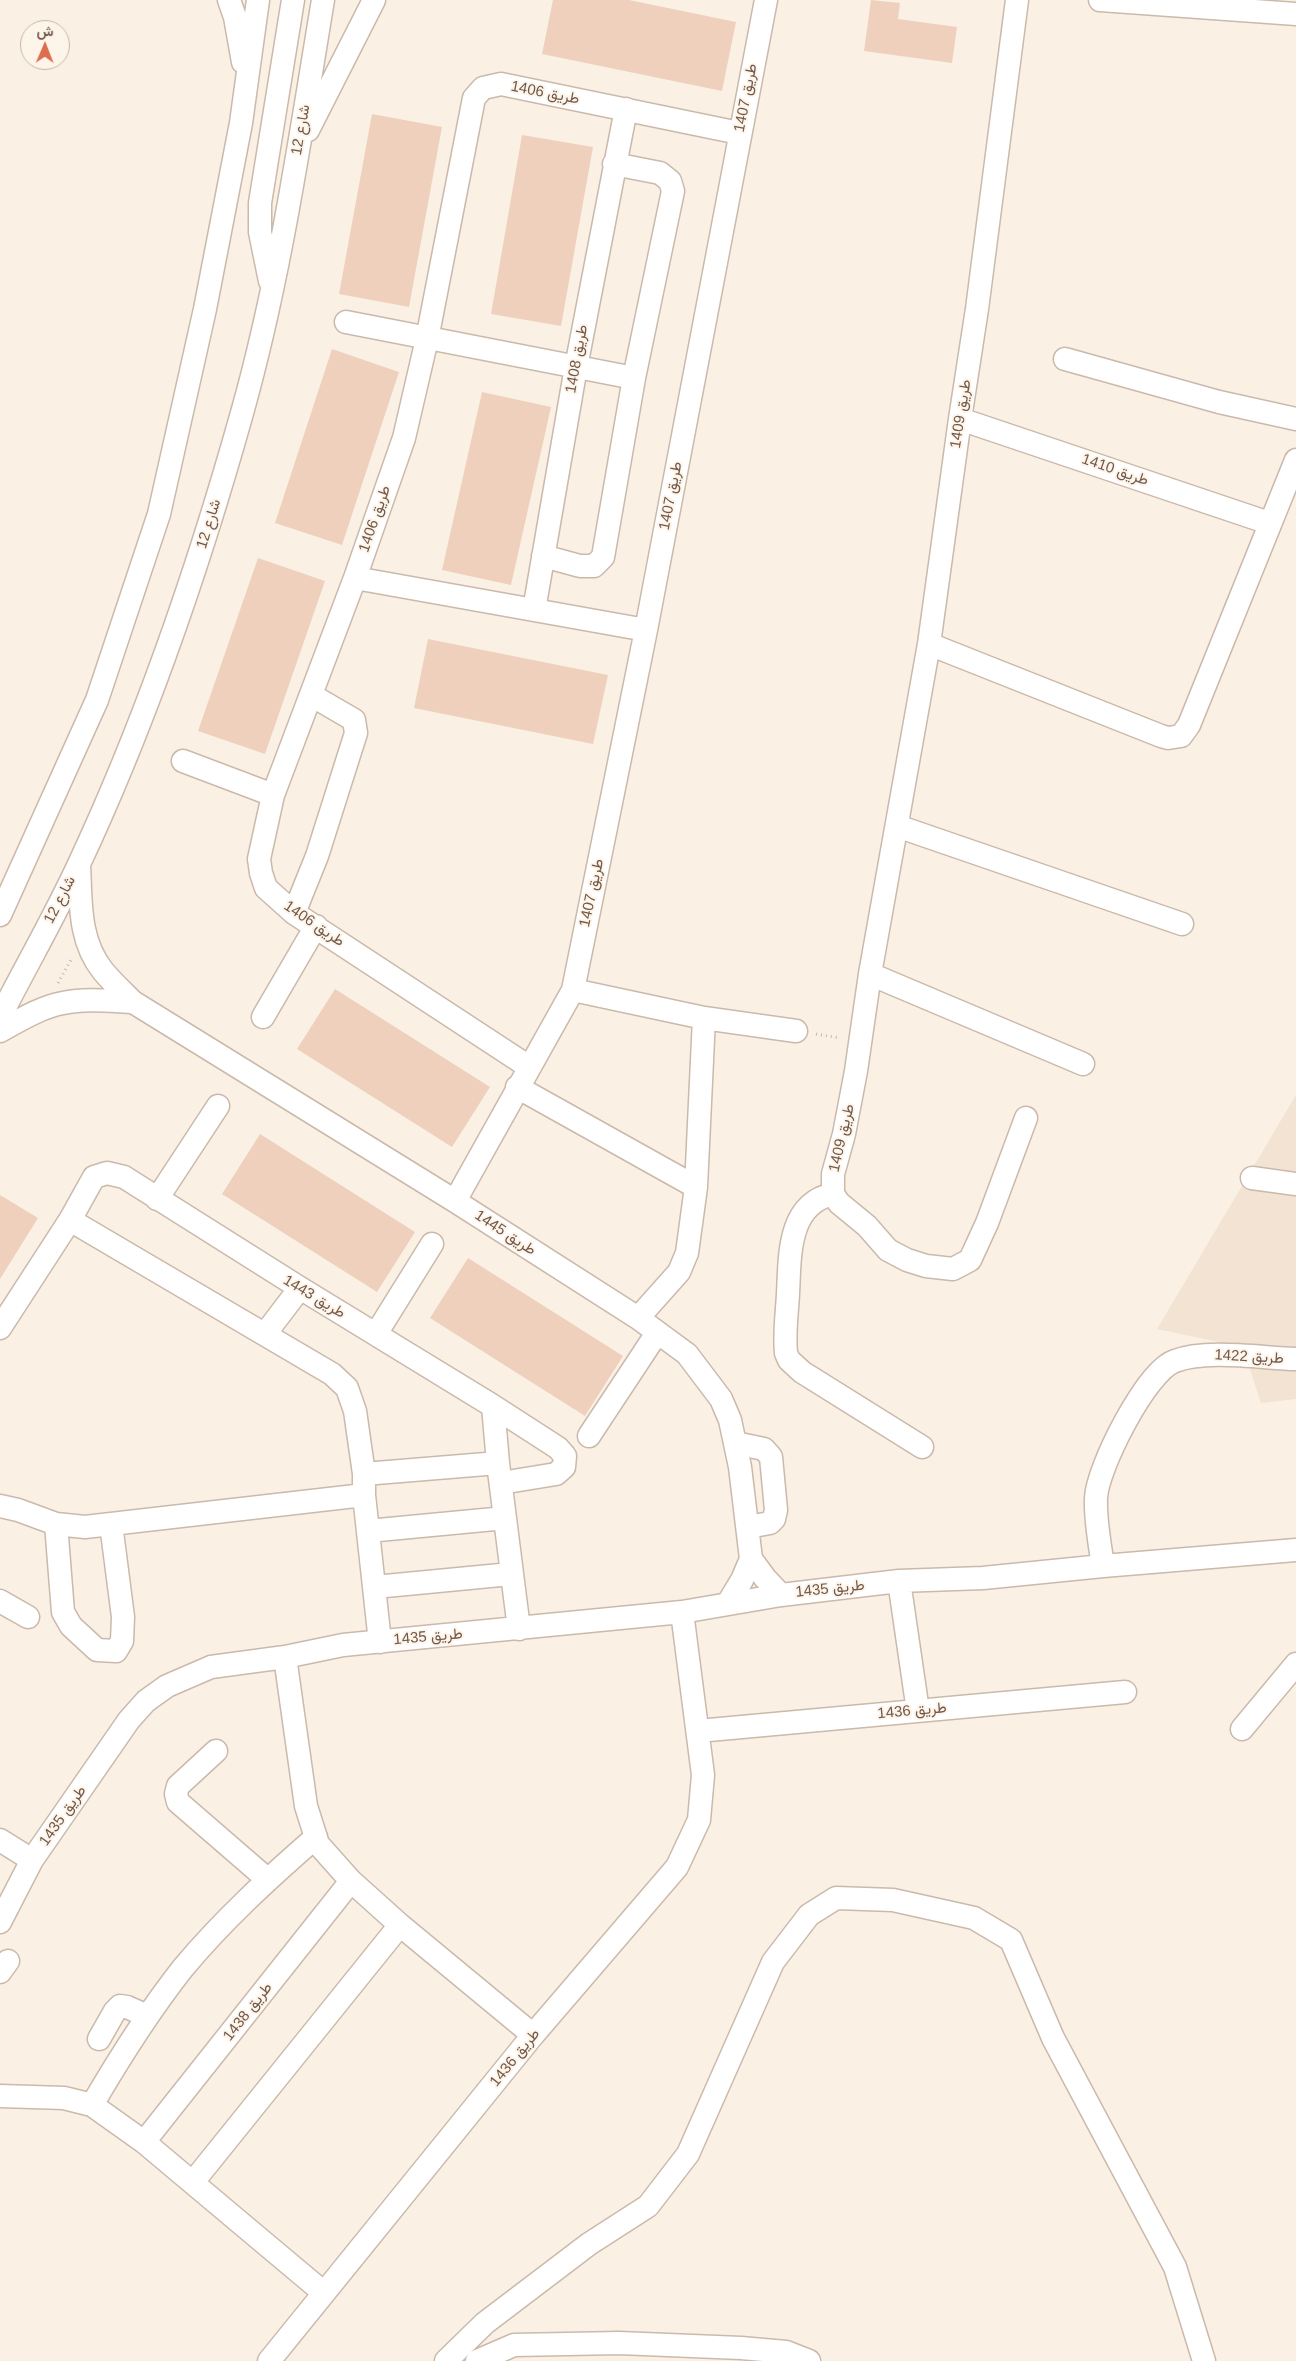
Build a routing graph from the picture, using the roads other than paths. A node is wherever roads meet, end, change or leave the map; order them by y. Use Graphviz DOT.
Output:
graph roads {
  1 [pos="229,0"];
  2 [pos="258,0"];
  3 [pos="293,0"];
  4 [pos="322,0"];
  5 [pos="374,0"];
  6 [pos="765,0"];
  7 [pos="1017,0"];
  8 [pos="1100,0"];
  9 [pos="1296,14"];
  10 [pos="246,79"];
  11 [pos="626,109"];
  12 [pos="740,133"];
  13 [pos="298,149"];
  14 [pos="614,164"];
  15 [pos="272,289"];
  16 [pos="346,322"];
  17 [pos="427,339"];
  18 [pos="1064,359"];
  19 [pos="576,367"];
  20 [pos="634,378"];
  21 [pos="960,419"];
  22 [pos="1296,419"];
  23 [pos="1296,460"];
  24 [pos="1270,523"];
  25 [pos="543,556"];
  26 [pos="354,578"];
  27 [pos="534,610"];
  28 [pos="646,630"];
  29 [pos="929,644"];
  30 [pos="310,695"];
  31 [pos="184,761"];
  32 [pos="273,796"];
  33 [pos="897,826"];
  34 [pos="79,864"];
  35 [pos="294,913"];
  36 [pos="0,915"];
  37 [pos="1182,924"];
  38 [pos="316,926"];
  39 [pos="870,974"];
  40 [pos="573,990"];
  41 [pos="133,1002"];
  42 [pos="0,1017"];
  43 [pos="263,1017"];
  44 [pos="704,1018"];
  45 [pos="0,1031"];
  46 [pos="796,1031"];
  47 [pos="1083,1064"];
  48 [pos="529,1067"];
  49 [pos="517,1087"];
  50 [pos="218,1106"];
  51 [pos="1026,1118"];
  52 [pos="1252,1178"];
  53 [pos="1296,1184"];
  54 [pos="696,1188"];
  55 [pos="833,1194"];
  56 [pos="157,1199"];
  57 [pos="455,1201"];
  58 [pos="70,1220"];
  59 [pos="432,1244"];
  60 [pos="300,1288"];
  61 [pos="638,1318"];
  62 [pos="0,1328"];
  63 [pos="657,1333"];
  64 [pos="265,1334"];
  65 [pos="376,1334"];
  66 [pos="1296,1359"];
  67 [pos="493,1406"];
  68 [pos="589,1436"];
  69 [pos="735,1443"];
  70 [pos="922,1447"];
  71 [pos="499,1473"];
  72 [pos="364,1485"];
  73 [pos="0,1506"];
  74 [pos="506,1518"];
  75 [pos="56,1524"];
  76 [pos="111,1524"];
  77 [pos="748,1527"];
  78 [pos="368,1531"];
  79 [pos="1296,1550"];
  80 [pos="751,1559"];
  81 [pos="1103,1566"];
  82 [pos="511,1574"];
  83 [pos="899,1581"];
  84 [pos="375,1587"];
  85 [pos="781,1594"];
  86 [pos="0,1601"];
  87 [pos="728,1603"];
  88 [pos="682,1612"];
  89 [pos="28,1617"];
  90 [pos="519,1629"];
  91 [pos="380,1642"];
  92 [pos="285,1657"];
  93 [pos="1296,1664"];
  94 [pos="1125,1692"];
  95 [pos="918,1711"];
  96 [pos="1242,1729"];
  97 [pos="698,1731"];
  98 [pos="216,1751"];
  99 [pos="316,1837"];
  100 [pos="0,1840"];
  101 [pos="32,1860"];
  102 [pos="267,1879"];
  103 [pos="351,1881"];
  104 [pos="0,1922"];
  105 [pos="400,1925"];
  106 [pos="147,2016"];
  107 [pos="533,2035"];
  108 [pos="99,2039"];
  109 [pos="0,2096"];
  110 [pos="92,2105"];
  111 [pos="144,2142"];
  112 [pos="193,2182"];
  113 [pos="324,2293"];
  114 [pos="269,2361"];
  115 [pos="446,2361"];
  116 [pos="477,2361"];
  117 [pos="809,2361"];
  118 [pos="1204,2361"];
  1 -- 10 [label="street"];
  2 -- 10 [label="street"];
  3 -- 15 [label="street"];
  4 -- 13 [label="street, شارع 12"];
  5 -- 13 [label="street"];
  6 -- 12 [label="street, طريق 1407"];
  7 -- 21 [label="street, طريق 1409"];
  8 -- 9 [label="street"];
  10 -- 36 [label="street"];
  11 -- 12 [label="street, طريق 1406"];
  11 -- 14 [label="street, طريق 1408"];
  11 -- 17 [label="street, طريق 1406"];
  12 -- 28 [label="street, طريق 1407"];
  13 -- 15 [label="street, شارع 12"];
  14 -- 19 [label="street, طريق 1408"];
  14 -- 20 [label="street"];
  15 -- 34 [label="street, شارع 12"];
  16 -- 17 [label="street"];
  17 -- 19 [label="street"];
  17 -- 26 [label="street, طريق 1406"];
  18 -- 22 [label="street"];
  19 -- 20 [label="street"];
  19 -- 25 [label="street, طريق 1408"];
  20 -- 25 [label="street"];
  21 -- 24 [label="street, طريق 1410"];
  21 -- 29 [label="street, طريق 1409"];
  23 -- 24 [label="street"];
  24 -- 29 [label="street"];
  25 -- 27 [label="street, طريق 1408"];
  26 -- 27 [label="street"];
  26 -- 30 [label="street, طريق 1406"];
  27 -- 28 [label="street"];
  28 -- 40 [label="street, طريق 1407"];
  29 -- 33 [label="street, طريق 1409"];
  30 -- 32 [label="street, طريق 1406"];
  30 -- 35 [label="street"];
  31 -- 32 [label="street"];
  32 -- 35 [label="street, طريق 1406"];
  33 -- 37 [label="street"];
  33 -- 39 [label="street, طريق 1409"];
  34 -- 41 [label="street, طريق 1445"];
  34 -- 42 [label="street, شارع 12"];
  35 -- 38 [label="street, طريق 1406"];
  38 -- 43 [label="street"];
  38 -- 48 [label="street, طريق 1406"];
  39 -- 47 [label="street"];
  39 -- 55 [label="street, طريق 1409"];
  40 -- 44 [label="street"];
  40 -- 48 [label="street, طريق 1407"];
  41 -- 45 [label="street, طريق 1445"];
  41 -- 57 [label="street, طريق 1445"];
  44 -- 46 [label="street"];
  44 -- 54 [label="street"];
  48 -- 49 [label="street, طريق 1407"];
  49 -- 54 [label="street"];
  49 -- 57 [label="street, طريق 1407"];
  50 -- 56 [label="street"];
  51 -- 55 [label="street, طريق 1409"];
  52 -- 53 [label="street"];
  54 -- 61 [label="street"];
  55 -- 70 [label="street"];
  56 -- 58 [label="street, طريق 1443"];
  56 -- 60 [label="street, طريق 1443"];
  57 -- 61 [label="street, طريق 1445"];
  58 -- 62 [label="street, طريق 1443"];
  58 -- 64 [label="street"];
  59 -- 65 [label="street"];
  60 -- 64 [label="street"];
  60 -- 65 [label="street, طريق 1443"];
  61 -- 63 [label="street, طريق 1445"];
  63 -- 68 [label="street"];
  63 -- 69 [label="street, طريق 1445"];
  64 -- 72 [label="street"];
  65 -- 67 [label="street, طريق 1443"];
  66 -- 81 [label="street, طريق 1422"];
  67 -- 71 [label="street"];
  67 -- 71 [label="street, طريق 1443"];
  69 -- 77 [label="street, طريق 1445"];
  69 -- 77 [label="street"];
  71 -- 72 [label="street"];
  71 -- 74 [label="street"];
  72 -- 76 [label="street"];
  72 -- 78 [label="street"];
  73 -- 75 [label="street"];
  74 -- 78 [label="street"];
  74 -- 82 [label="street"];
  75 -- 76 [label="street"];
  75 -- 76 [label="street"];
  77 -- 80 [label="street, طريق 1445"];
  78 -- 84 [label="street"];
  79 -- 81 [label="street, طريق 1435"];
  80 -- 85 [label="street, طريق 1445"];
  80 -- 87 [label="street, طريق 1445"];
  81 -- 83 [label="street, طريق 1435"];
  82 -- 84 [label="street"];
  82 -- 90 [label="street"];
  83 -- 85 [label="street, طريق 1435"];
  83 -- 95 [label="street"];
  84 -- 91 [label="street"];
  85 -- 87 [label="street, طريق 1435"];
  86 -- 89 [label="street"];
  87 -- 88 [label="street, طريق 1435"];
  88 -- 90 [label="street, طريق 1435"];
  88 -- 97 [label="street, طريق 1436"];
  90 -- 91 [label="street, طريق 1435"];
  91 -- 92 [label="street, طريق 1435"];
  92 -- 99 [label="street"];
  92 -- 101 [label="street, طريق 1435"];
  93 -- 96 [label="street"];
  94 -- 95 [label="street, طريق 1436"];
  95 -- 97 [label="street, طريق 1436"];
  97 -- 107 [label="street, طريق 1436"];
  98 -- 102 [label="street"];
  99 -- 102 [label="street"];
  99 -- 103 [label="street"];
  100 -- 101 [label="street"];
  101 -- 104 [label="street, طريق 1435"];
  102 -- 106 [label="street"];
  103 -- 105 [label="street"];
  103 -- 111 [label="street, طريق 1438"];
  105 -- 107 [label="street"];
  105 -- 112 [label="street"];
  106 -- 108 [label="street"];
  106 -- 110 [label="street"];
  107 -- 113 [label="street, طريق 1436"];
  109 -- 110 [label="street"];
  110 -- 111 [label="street"];
  111 -- 112 [label="street"];
  112 -- 113 [label="street"];
  113 -- 114 [label="street, طريق 1436"];
  115 -- 118 [label="street"];
  116 -- 117 [label="street"];
}
